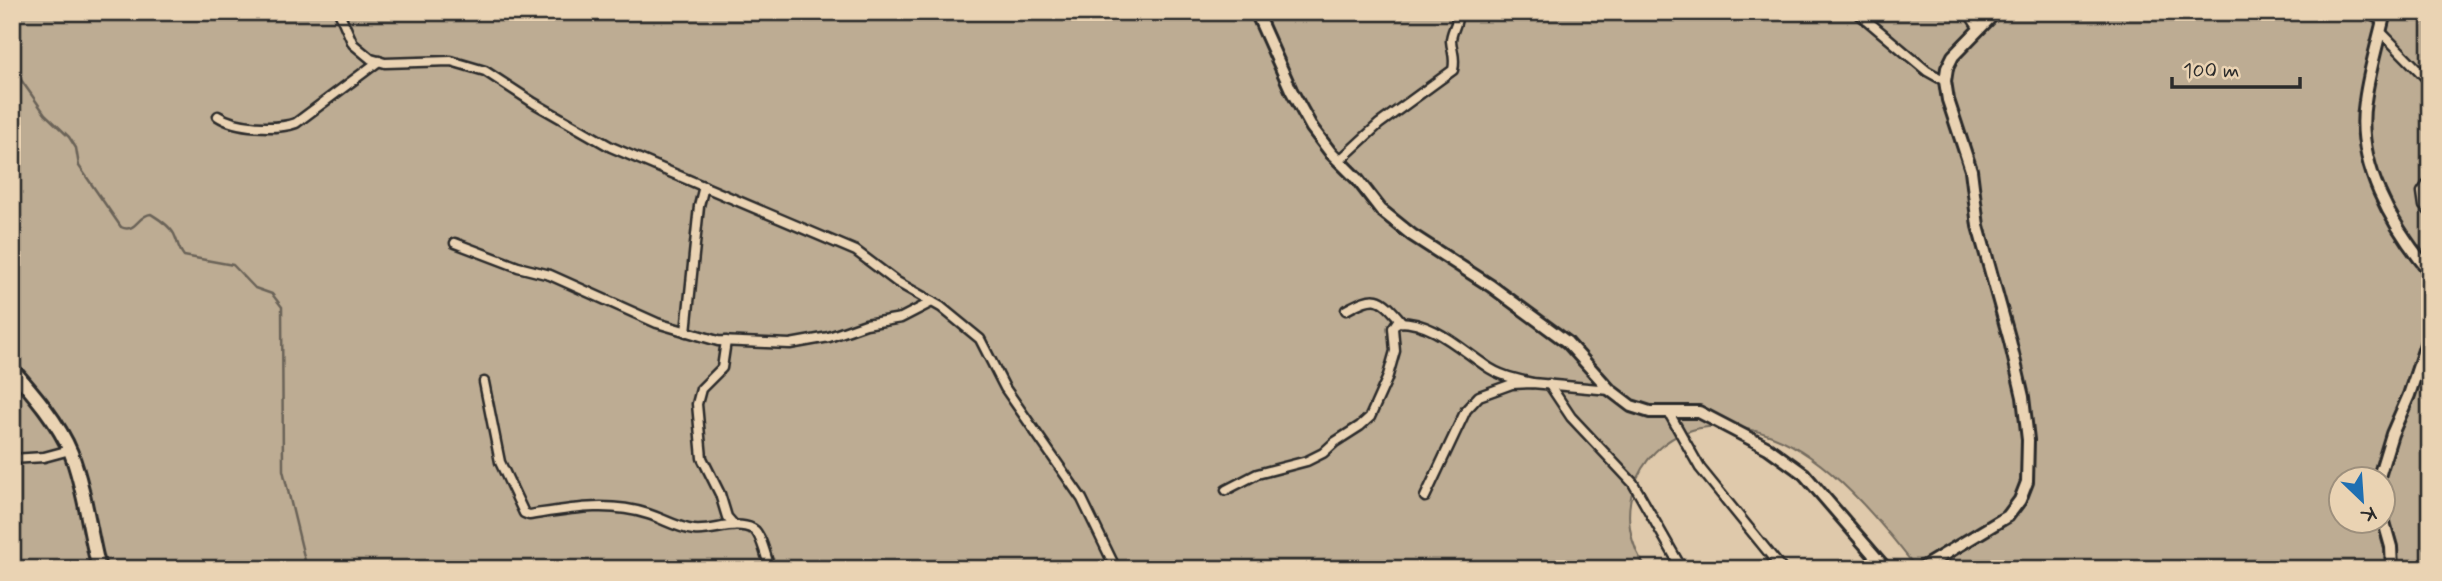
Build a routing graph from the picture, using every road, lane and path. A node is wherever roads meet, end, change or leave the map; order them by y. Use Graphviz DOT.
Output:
graph roads {
  1 [pos="339,12"];
  2 [pos="1256,12"];
  3 [pos="1457,12"];
  4 [pos="1857,12"];
  5 [pos="1968,12"];
  6 [pos="1991,12"];
  7 [pos="2365,12"];
  8 [pos="2383,22"];
  9 [pos="1979,29"];
  10 [pos="379,61"];
  11 [pos="1945,81"];
  12 [pos="2430,82"];
  13 [pos="218,116"];
  14 [pos="1339,161"];
  15 [pos="2430,180"];
  16 [pos="704,186"];
  17 [pos="2430,212"];
  18 [pos="455,243"];
  19 [pos="2430,272"];
  20 [pos="932,302"];
  21 [pos="1346,310"];
  22 [pos="1402,322"];
  23 [pos="686,331"];
  24 [pos="2430,332"];
  25 [pos="726,341"];
  26 [pos="12,369"];
  27 [pos="484,382"];
  28 [pos="1532,383"];
  29 [pos="1549,384"];
  30 [pos="1610,390"];
  31 [pos="1669,413"];
  32 [pos="69,450"];
  33 [pos="12,459"];
  34 [pos="2382,466"];
  35 [pos="1227,490"];
  36 [pos="1425,497"];
  37 [pos="734,525"];
  38 [pos="2389,536"];
  39 [pos="12,549"];
  40 [pos="16,569"];
  41 [pos="99,569"];
  42 [pos="770,569"];
  43 [pos="1116,569"];
  44 [pos="1682,569"];
  45 [pos="1782,569"];
  46 [pos="1886,569"];
  47 [pos="1920,569"];
  48 [pos="2392,569"];
  1 -- 10 [label="street"];
  2 -- 14 [label="street"];
  3 -- 14 [label="street"];
  4 -- 11 [label="street"];
  5 -- 9 [label="street"];
  6 -- 9 [label="street"];
  7 -- 8 [label="street"];
  8 -- 12 [label="street"];
  8 -- 19 [label="street"];
  9 -- 11 [label="street"];
  10 -- 13 [label="street"];
  10 -- 16 [label="street"];
  11 -- 47 [label="street"];
  14 -- 30 [label="street"];
  15 -- 17 [label="street"];
  16 -- 20 [label="street"];
  16 -- 23 [label="street"];
  18 -- 23 [label="street"];
  20 -- 25 [label="street"];
  20 -- 43 [label="street"];
  21 -- 22 [label="street"];
  22 -- 28 [label="street"];
  22 -- 35 [label="street"];
  23 -- 25 [label="street"];
  24 -- 34 [label="street"];
  25 -- 37 [label="street"];
  26 -- 32 [label="main road"];
  27 -- 37 [label="street"];
  28 -- 29 [label="street"];
  28 -- 36 [label="street"];
  29 -- 30 [label="street"];
  29 -- 44 [label="street"];
  30 -- 31 [label="street"];
  31 -- 45 [label="street"];
  31 -- 46 [label="street"];
  32 -- 33 [label="street"];
  32 -- 41 [label="main road"];
  37 -- 42 [label="street"];
  38 -- 48 [label="street"];
  39 -- 40 [label="street"];
}
